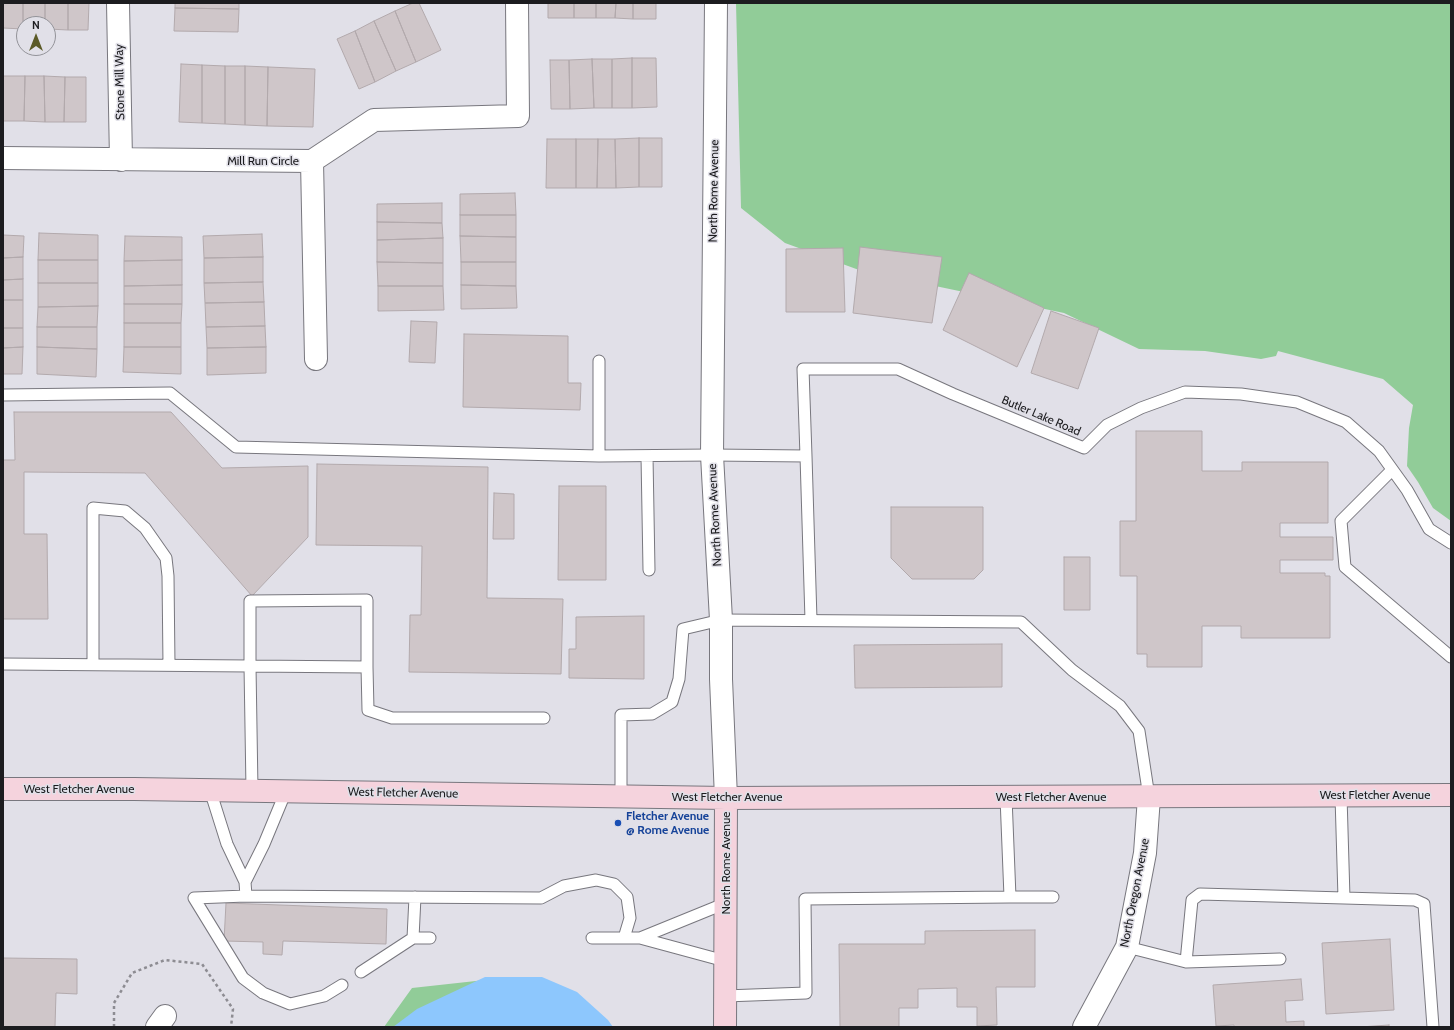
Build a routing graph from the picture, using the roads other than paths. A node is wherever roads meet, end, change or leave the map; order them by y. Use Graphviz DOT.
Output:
graph roads {
  1 [pos="118,3"];
  2 [pos="517,3"];
  3 [pos="716,3"];
  4 [pos="3,158"];
  5 [pos="121,160"];
  6 [pos="312,161"];
  7 [pos="316,359"];
  8 [pos="599,361"];
  9 [pos="3,395"];
  10 [pos="712,455"];
  11 [pos="599,456"];
  12 [pos="647,456"];
  13 [pos="806,456"];
  14 [pos="1392,470"];
  15 [pos="1451,543"];
  16 [pos="649,570"];
  17 [pos="721,620"];
  18 [pos="811,620"];
  19 [pos="1451,657"];
  20 [pos="3,664"];
  21 [pos="92,664"];
  22 [pos="169,665"];
  23 [pos="250,666"];
  24 [pos="367,666"];
  25 [pos="544,718"];
  26 [pos="3,789"];
  27 [pos="210,790"];
  28 [pos="252,790"];
  29 [pos="286,791"];
  30 [pos="1451,795"];
  31 [pos="621,796"];
  32 [pos="1341,796"];
  33 [pos="1006,797"];
  34 [pos="1149,797"];
  35 [pos="726,798"];
  36 [pos="245,882"];
  37 [pos="246,896"];
  38 [pos="415,897"];
  39 [pos="1010,897"];
  40 [pos="1053,897"];
  41 [pos="1344,898"];
  42 [pos="726,903"];
  43 [pos="413,938"];
  44 [pos="430,938"];
  45 [pos="592,938"];
  46 [pos="624,938"];
  47 [pos="640,938"];
  48 [pos="1127,948"];
  49 [pos="1280,959"];
  50 [pos="725,961"];
  51 [pos="1186,962"];
  52 [pos="361,972"];
  53 [pos="342,985"];
  54 [pos="725,996"];
  55 [pos="725,1027"];
  56 [pos="1084,1027"];
  57 [pos="1433,1027"];
  1 -- 5 [label="street, Stone Mill Way"];
  2 -- 6 [label="street, Mill Run Circle"];
  3 -- 10 [label="street, North Rome Avenue"];
  4 -- 5 [label="street, Mill Run Circle"];
  5 -- 6 [label="street, Mill Run Circle"];
  6 -- 7 [label="street"];
  8 -- 11 [label="lane"];
  9 -- 11 [label="lane"];
  10 -- 12 [label="lane"];
  10 -- 13 [label="lane"];
  10 -- 17 [label="street, North Rome Avenue"];
  11 -- 12 [label="lane"];
  12 -- 16 [label="lane"];
  13 -- 14 [label="lane, Butler Lake Road"];
  13 -- 18 [label="lane"];
  14 -- 15 [label="lane, Butler Lake Road"];
  14 -- 19 [label="lane"];
  17 -- 18 [label="lane"];
  17 -- 31 [label="lane"];
  17 -- 35 [label="street, North Rome Avenue"];
  18 -- 34 [label="lane"];
  20 -- 21 [label="lane"];
  21 -- 22 [label="lane"];
  21 -- 22 [label="lane"];
  22 -- 23 [label="lane"];
  23 -- 24 [label="lane"];
  23 -- 24 [label="lane"];
  23 -- 28 [label="lane"];
  24 -- 25 [label="lane"];
  26 -- 27 [label="main road, West Fletcher Avenue"];
  27 -- 28 [label="main road, West Fletcher Avenue"];
  27 -- 36 [label="lane"];
  28 -- 29 [label="main road, West Fletcher Avenue"];
  29 -- 31 [label="main road, West Fletcher Avenue"];
  29 -- 36 [label="lane"];
  30 -- 32 [label="main road, West Fletcher Avenue"];
  31 -- 35 [label="main road, West Fletcher Avenue"];
  32 -- 34 [label="main road, West Fletcher Avenue"];
  32 -- 41 [label="lane"];
  33 -- 34 [label="main road, West Fletcher Avenue"];
  33 -- 35 [label="main road, West Fletcher Avenue"];
  33 -- 39 [label="lane"];
  34 -- 48 [label="street, North Oregon Avenue"];
  35 -- 42 [label="main road, North Rome Avenue"];
  36 -- 37 [label="lane"];
  37 -- 38 [label="lane"];
  37 -- 53 [label="lane"];
  38 -- 43 [label="lane"];
  38 -- 46 [label="lane"];
  39 -- 40 [label="lane"];
  39 -- 54 [label="lane"];
  41 -- 51 [label="lane"];
  41 -- 57 [label="lane"];
  42 -- 47 [label="lane"];
  42 -- 50 [label="main road, North Rome Avenue"];
  43 -- 44 [label="lane"];
  43 -- 52 [label="lane"];
  45 -- 46 [label="lane"];
  46 -- 47 [label="lane"];
  47 -- 50 [label="lane"];
  48 -- 51 [label="lane"];
  48 -- 56 [label="street, North Oregon Avenue"];
  49 -- 51 [label="lane"];
  50 -- 54 [label="main road, North Rome Avenue"];
  54 -- 55 [label="main road, North Rome Avenue"];
}
